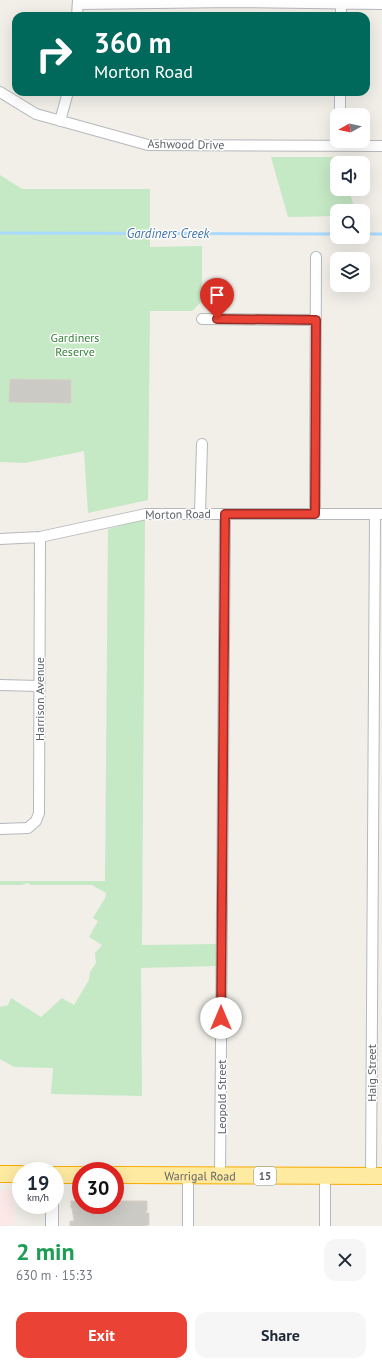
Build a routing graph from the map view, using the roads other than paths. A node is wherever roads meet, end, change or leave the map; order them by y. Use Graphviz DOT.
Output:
graph roads {
  1 [pos="233,1"];
  2 [pos="78,2"];
  3 [pos="342,4"];
  4 [pos="382,4"];
  5 [pos="77,12"];
  6 [pos="341,12"];
  7 [pos="0,92"];
  8 [pos="67,96"];
  9 [pos="340,96"];
  10 [pos="340,108"];
  11 [pos="60,121"];
  12 [pos="330,143"];
  13 [pos="370,145"];
  14 [pos="382,146"];
  15 [pos="316,257"];
  16 [pos="202,319"];
  17 [pos="316,320"];
  18 [pos="202,444"];
  19 [pos="200,514"];
  20 [pos="225,514"];
  21 [pos="315,514"];
  22 [pos="379,514"];
  23 [pos="40,537"];
  24 [pos="0,539"];
  25 [pos="0,686"];
  26 [pos="39,686"];
  27 [pos="0,829"];
  28 [pos="0,1174"];
  29 [pos="12,1174"];
  30 [pos="124,1175"];
  31 [pos="188,1175"];
  32 [pos="220,1175"];
  33 [pos="325,1176"];
  34 [pos="376,1176"];
  35 [pos="52,1214"];
  36 [pos="52,1226"];
  37 [pos="188,1226"];
  38 [pos="325,1226"];
  1 -- 2 [label="street"];
  1 -- 3 [label="street"];
  2 -- 5 [label="street"];
  3 -- 4 [label="street"];
  3 -- 6 [label="street"];
  7 -- 11 [label="street, Ashwood Drive"];
  8 -- 11 [label="street"];
  9 -- 10 [label="street"];
  11 -- 12 [label="street, Ashwood Drive"];
  13 -- 14 [label="street, Ashwood Drive"];
  15 -- 17 [label="street"];
  16 -- 17 [label="street"];
  17 -- 21 [label="street"];
  18 -- 19 [label="street"];
  19 -- 20 [label="street, Morton Road"];
  19 -- 23 [label="street, Morton Road"];
  20 -- 21 [label="street, Morton Road"];
  20 -- 32 [label="street, Leopold Street"];
  21 -- 22 [label="street, Morton Road"];
  22 -- 34 [label="street, Haig Street"];
  23 -- 24 [label="street, Morton Road"];
  23 -- 26 [label="street, Harrison Avenue"];
  25 -- 26 [label="street"];
  26 -- 27 [label="street, Harrison Avenue"];
  28 -- 29 [label="highway"];
  30 -- 31 [label="highway, Warrigal Road / 15"];
  31 -- 32 [label="highway, Warrigal Road / 15"];
  31 -- 37 [label="street"];
  32 -- 33 [label="highway, Warrigal Road / 15"];
  33 -- 34 [label="highway, Warrigal Road / 15"];
  33 -- 38 [label="street"];
  35 -- 36 [label="street"];
}
